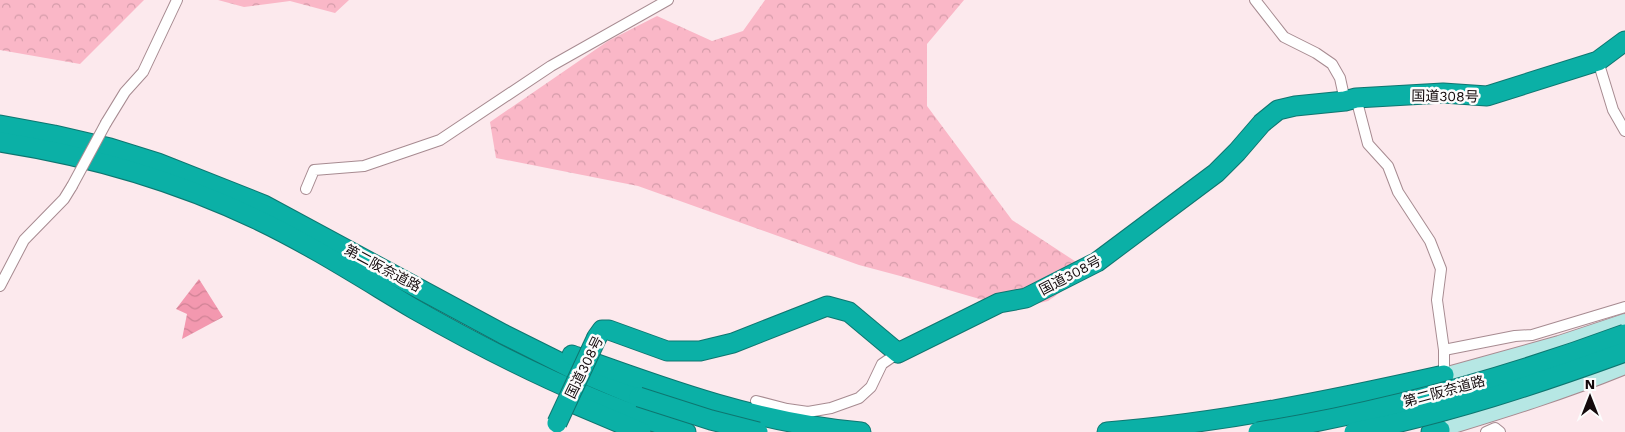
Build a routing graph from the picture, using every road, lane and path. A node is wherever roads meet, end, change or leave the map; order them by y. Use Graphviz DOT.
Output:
graph roads {
  1 [pos="177,0"];
  2 [pos="668,0"];
  3 [pos="1255,0"];
  4 [pos="1625,41"];
  5 [pos="1598,61"];
  6 [pos="1351,100"];
  7 [pos="0,126"];
  8 [pos="1625,131"];
  9 [pos="0,142"];
  10 [pos="306,189"];
  11 [pos="0,286"];
  12 [pos="425,290"];
  13 [pos="1625,306"];
  14 [pos="416,310"];
  15 [pos="1625,321"];
  16 [pos="1625,334"];
  17 [pos="1444,350"];
  18 [pos="1625,352"];
  19 [pos="898,353"];
  20 [pos="1625,367"];
  21 [pos="1444,375"];
  22 [pos="756,401"];
  23 [pos="635,405"];
  24 [pos="554,428"];
  25 [pos="1437,431"];
  26 [pos="641,432"];
  27 [pos="686,432"];
  28 [pos="758,432"];
  29 [pos="861,432"];
  30 [pos="1107,432"];
  31 [pos="1258,432"];
  32 [pos="1354,432"];
  33 [pos="1486,432"];
  34 [pos="1500,432"];
  1 -- 11 [label="street, bridge"];
  2 -- 10 [label="street"];
  3 -- 6 [label="street"];
  4 -- 5 [label="highway, 国道308号"];
  5 -- 6 [label="highway, 国道308号"];
  5 -- 8 [label="street"];
  6 -- 17 [label="street"];
  6 -- 19 [label="highway, 国道308号"];
  7 -- 12 [label="highway, 第二阪奈道路"];
  9 -- 14 [label="highway, 第二阪奈道路"];
  12 -- 23 [label="highway, 第二阪奈道路"];
  12 -- 29 [label="highway"];
  13 -- 17 [label="street"];
  14 -- 23 [label="highway, 第二阪奈道路"];
  14 -- 26 [label="highway"];
  15 -- 21 [label="street"];
  16 -- 31 [label="highway, 第二阪奈道路, bridge"];
  17 -- 21 [label="street"];
  18 -- 32 [label="highway, 第二阪奈道路, bridge"];
  19 -- 22 [label="street"];
  19 -- 24 [label="highway, 国道308号, bridge"];
  20 -- 25 [label="street"];
  21 -- 25 [label="street"];
  21 -- 30 [label="highway"];
  23 -- 27 [label="highway, 第二阪奈道路"];
  23 -- 28 [label="highway, 第二阪奈道路, bridge"];
  33 -- 34 [label="street"];
}
